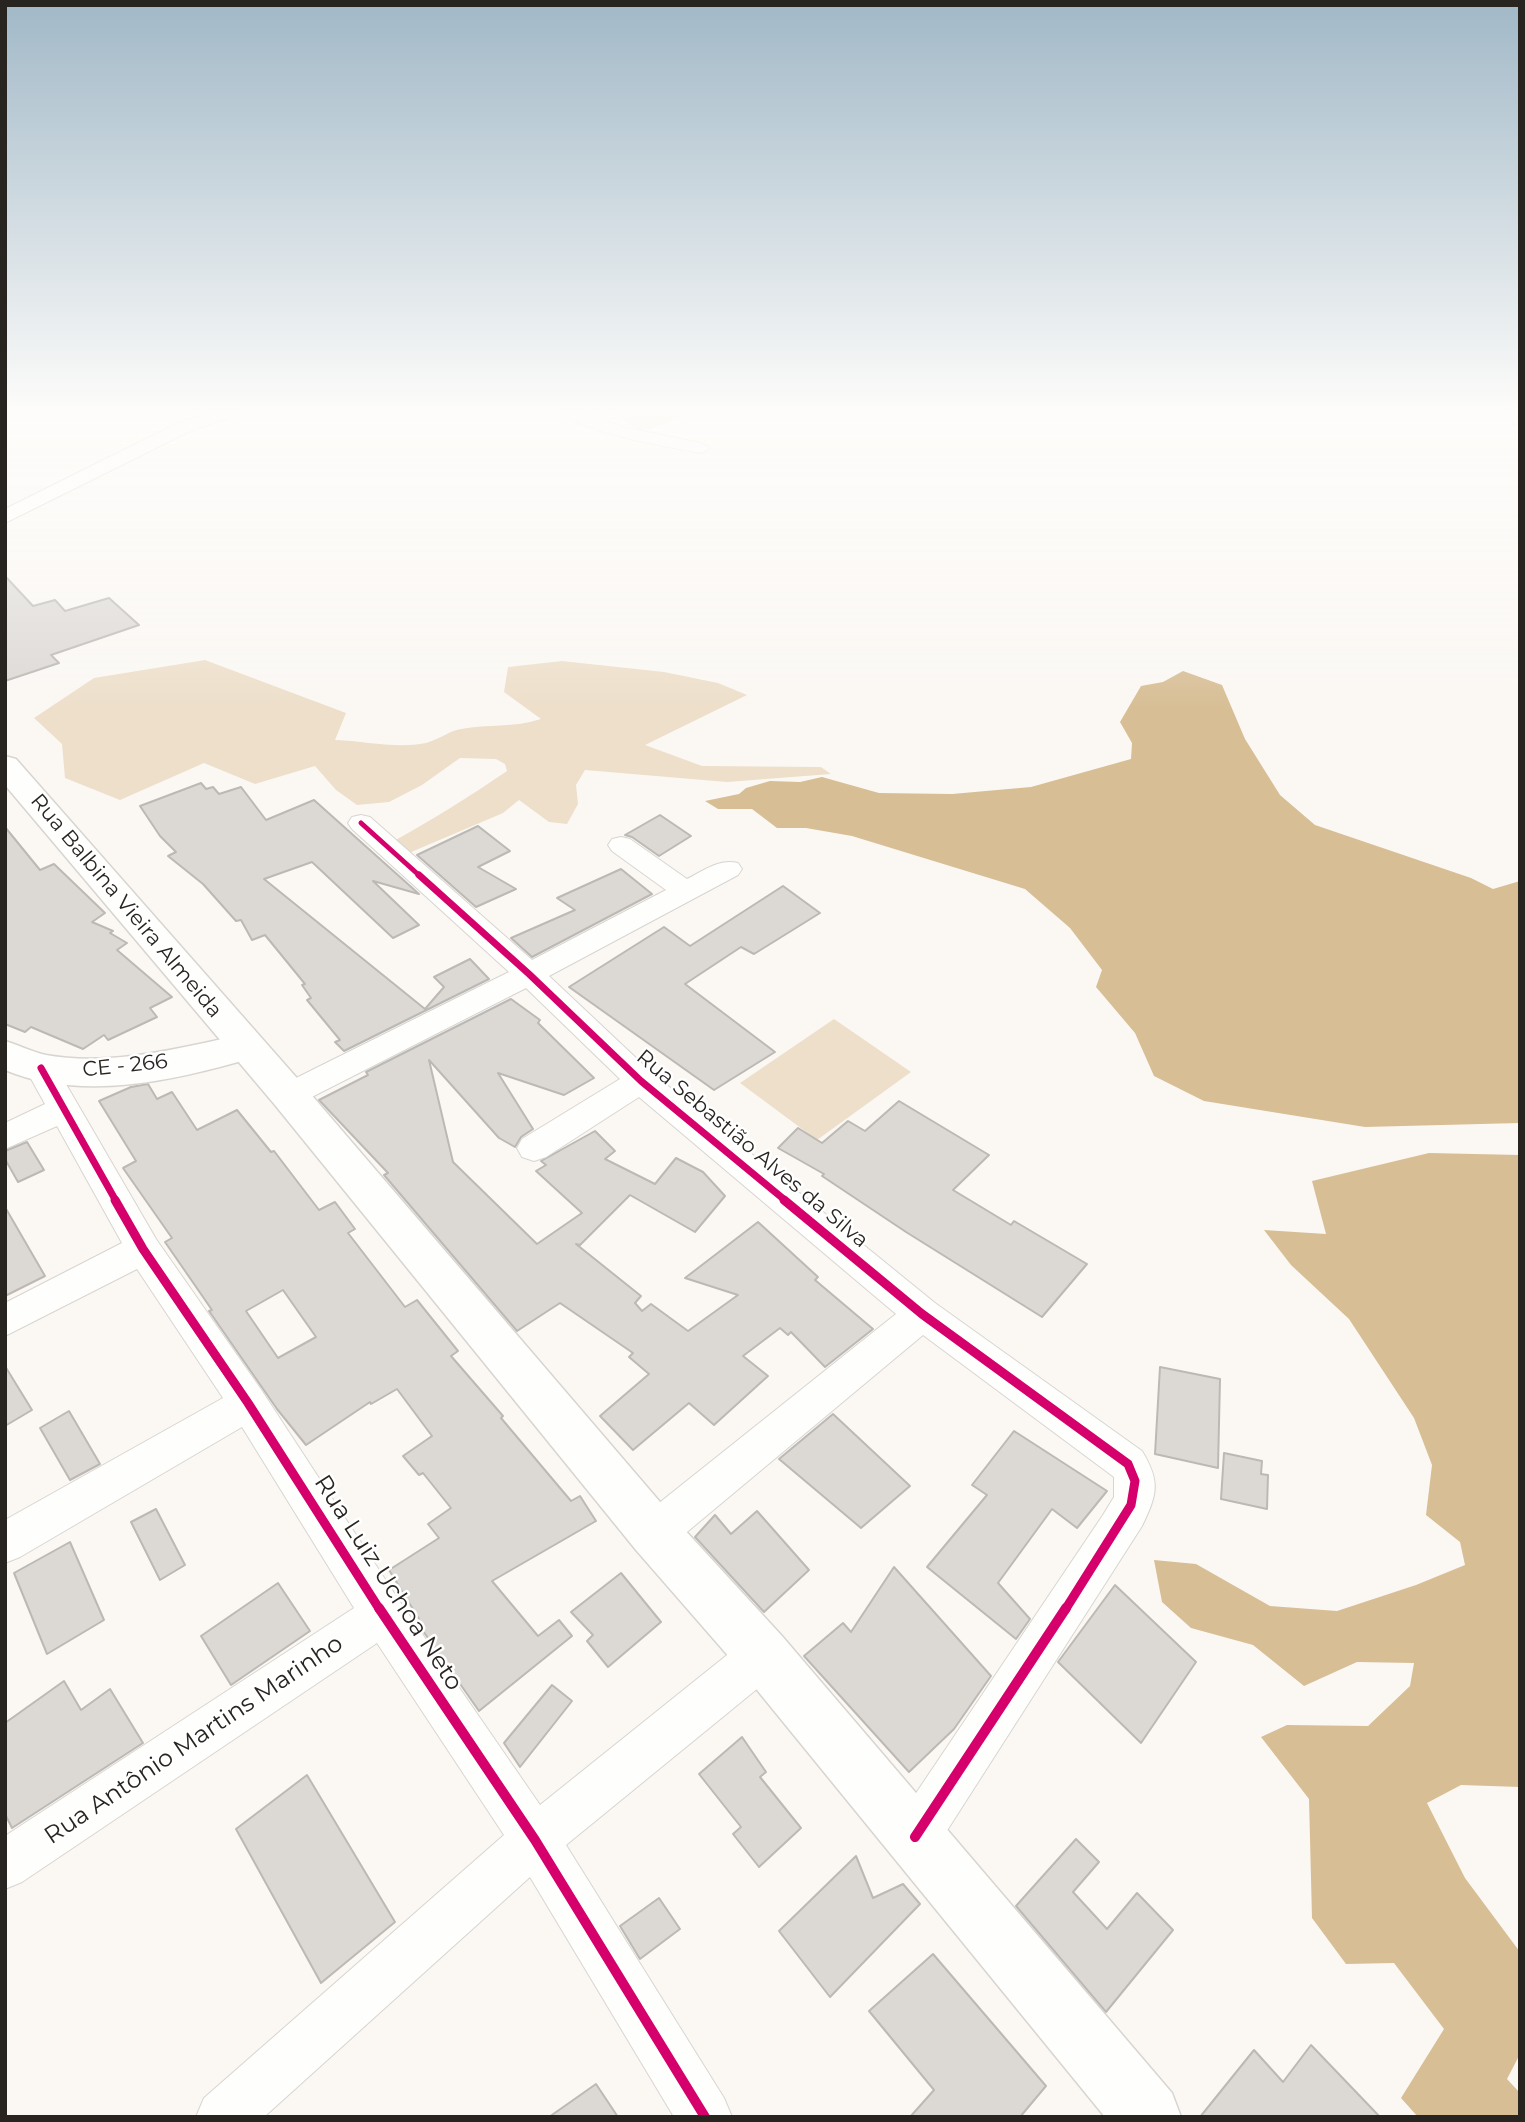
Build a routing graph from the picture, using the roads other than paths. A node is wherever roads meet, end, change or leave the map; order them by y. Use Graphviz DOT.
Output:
graph roads {
  1 [pos="5,765"];
  2 [pos="361,824"];
  3 [pos="621,845"];
  4 [pos="728,869"];
  5 [pos="686,892"];
  6 [pos="529,974"];
  7 [pos="246,1047"];
  8 [pos="23,1061"];
  9 [pos="641,1081"];
  10 [pos="289,1095"];
  11 [pos="64,1109"];
  12 [pos="5,1137"];
  13 [pos="534,1148"];
  14 [pos="143,1249"];
  15 [pos="922,1314"];
  16 [pos="5,1321"];
  17 [pos="248,1403"];
  18 [pos="654,1533"];
  19 [pos="5,1542"];
  20 [pos="383,1614"];
  21 [pos="763,1655"];
  22 [pos="915,1837"];
  23 [pos="535,1840"];
  24 [pos="5,1865"];
  25 [pos="223,2117"];
  26 [pos="705,2117"];
  27 [pos="1148,2117"];
  1 -- 7 [label="main road, Rua Balbina Vieira Almeida"];
  2 -- 6 [label="street, Rua Sebastião Alves da Silva"];
  3 -- 5 [label="street"];
  4 -- 5 [label="street"];
  5 -- 6 [label="street"];
  6 -- 9 [label="street, Rua Sebastião Alves da Silva"];
  6 -- 10 [label="street"];
  7 -- 8 [label="main road, CE - 266"];
  7 -- 10 [label="main road, Rua Balbina Vieira Almeida"];
  8 -- 11 [label="street, Rua Luiz Uchoa Neto"];
  9 -- 13 [label="street"];
  9 -- 15 [label="street, Rua Sebastião Alves da Silva"];
  10 -- 18 [label="main road, Rua Balbina Vieira Almeida"];
  11 -- 12 [label="street"];
  11 -- 14 [label="street, Rua Luiz Uchoa Neto"];
  14 -- 16 [label="street"];
  14 -- 17 [label="street, Rua Luiz Uchoa Neto"];
  15 -- 18 [label="street"];
  15 -- 22 [label="street, Rua Sebastião Alves da Silva"];
  17 -- 19 [label="street"];
  17 -- 20 [label="street, Rua Luiz Uchoa Neto"];
  18 -- 21 [label="main road, Rua Balbina Vieira Almeida"];
  20 -- 23 [label="street, Rua Luiz Uchoa Neto"];
  20 -- 24 [label="street, Rua Antônio Martins Marinho"];
  21 -- 22 [label="main road, Rua Balbina Vieira Almeida"];
  21 -- 23 [label="street"];
  22 -- 27 [label="main road, Rua Balbina Vieira Almeida"];
  23 -- 25 [label="street"];
  23 -- 26 [label="street, Rua Luiz Uchoa Neto"];
}
